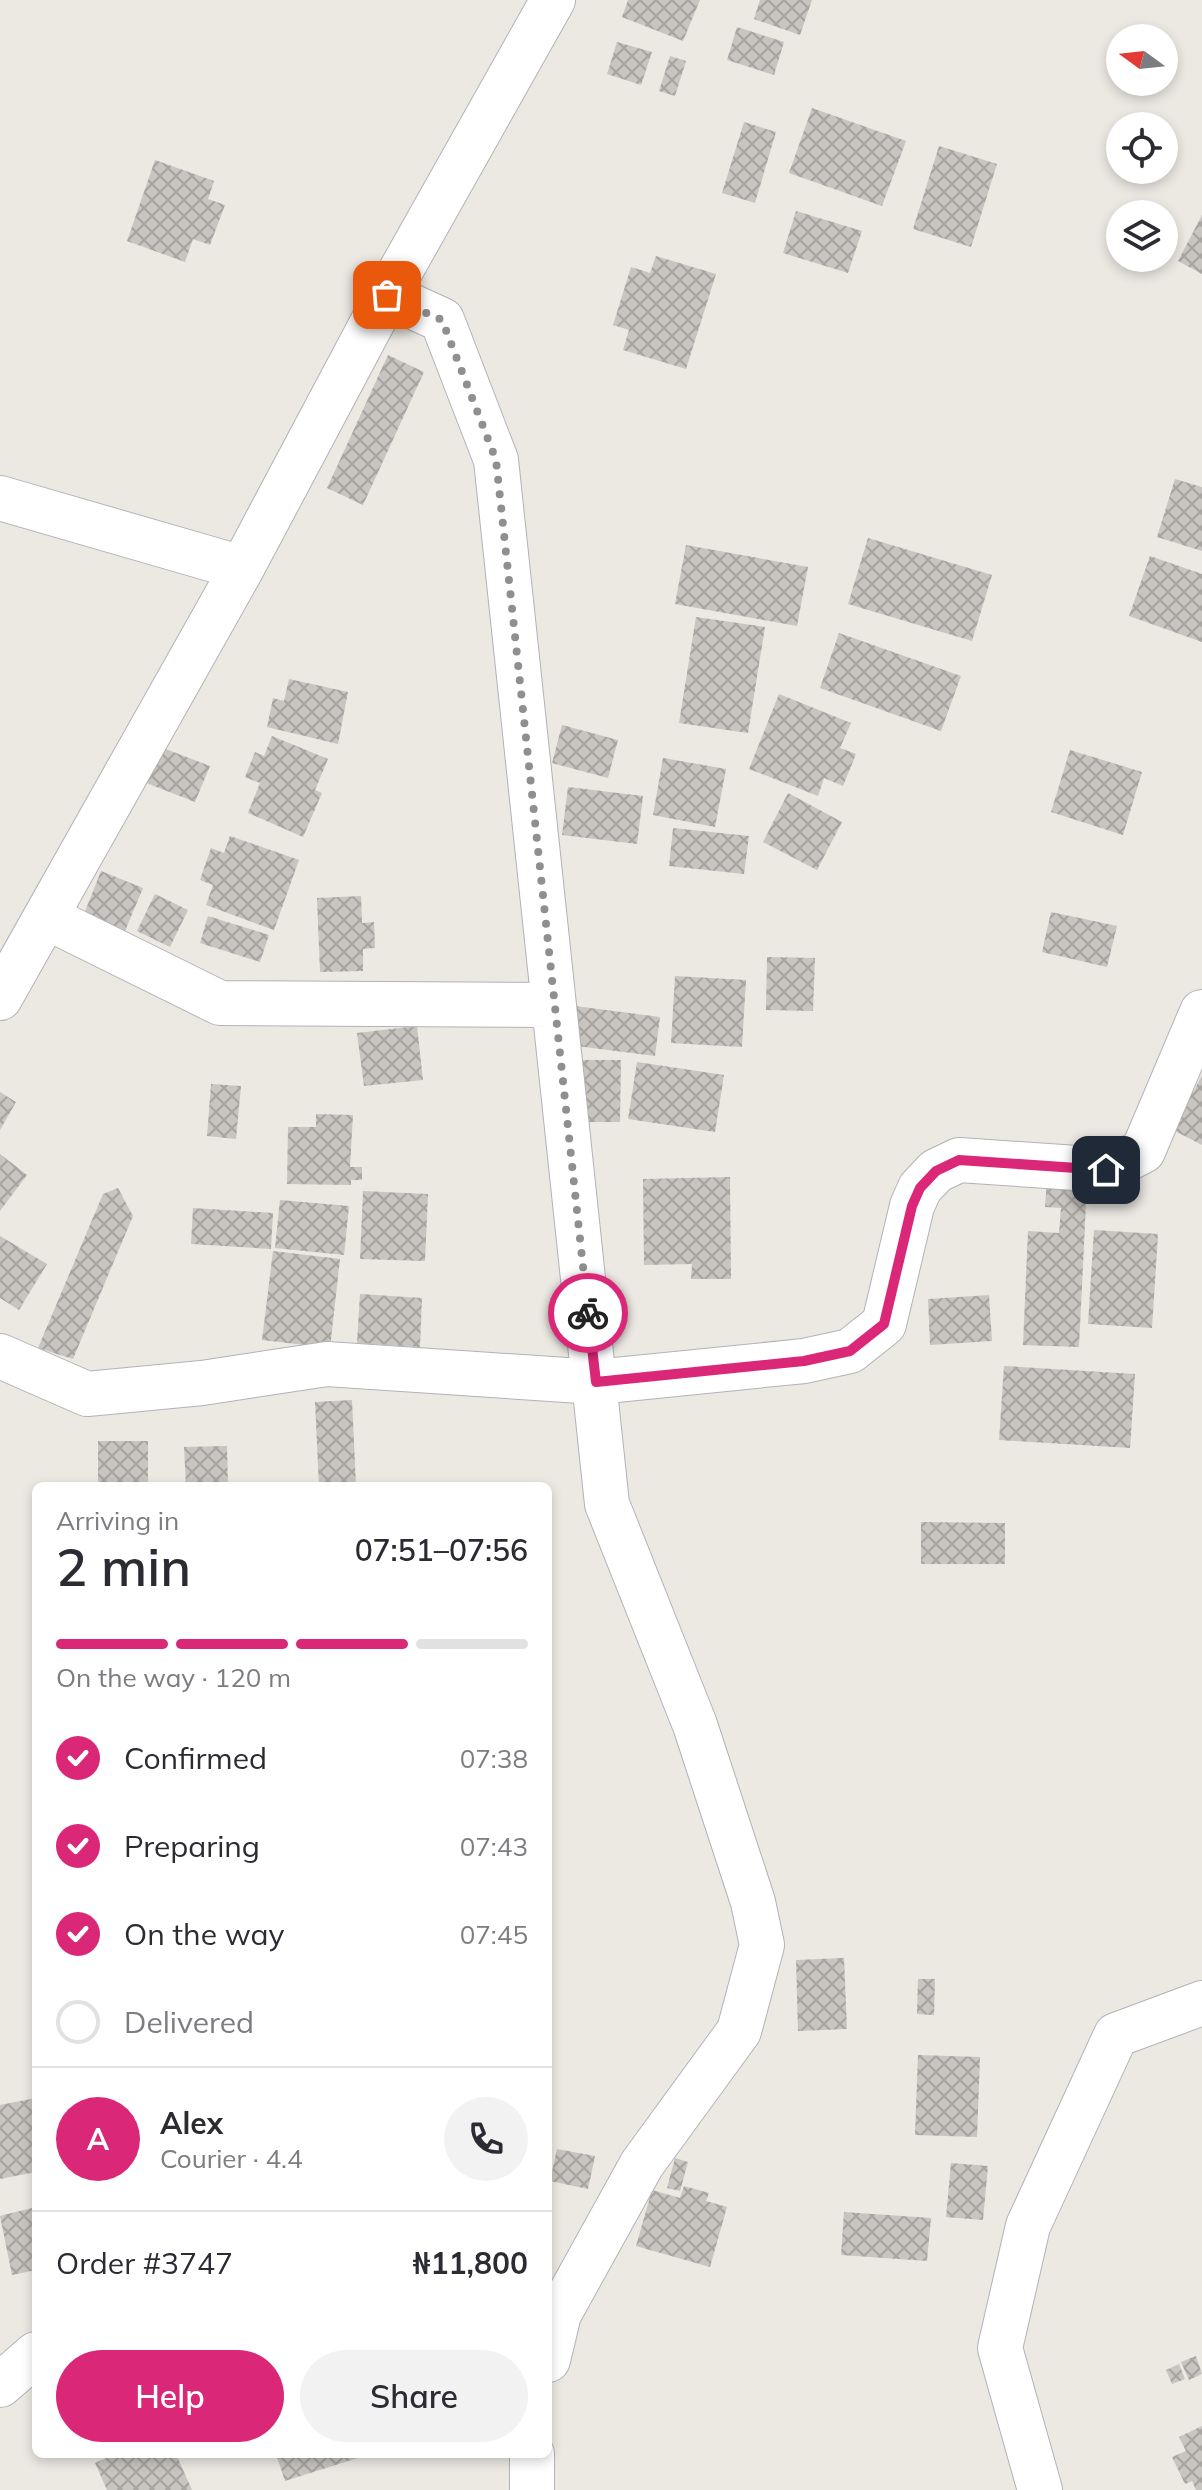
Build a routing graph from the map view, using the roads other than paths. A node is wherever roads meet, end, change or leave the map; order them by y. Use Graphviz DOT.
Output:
graph roads {
  1 [pos="553,0"];
  2 [pos="387,295"];
  3 [pos="0,498"];
  4 [pos="242,568"];
  5 [pos="48,918"];
  6 [pos="0,998"];
  7 [pos="553,1005"];
  8 [pos="1202,1012"];
  9 [pos="0,1356"];
  10 [pos="596,1382"];
  11 [pos="1202,2003"];
  12 [pos="553,2312"];
  13 [pos="32,2357"];
  14 [pos="0,2385"];
  15 [pos="532,2458"];
  16 [pos="532,2490"];
  17 [pos="1040,2490"];
  1 -- 2 [label="street"];
  2 -- 4 [label="street"];
  2 -- 7 [label="street"];
  3 -- 4 [label="street"];
  4 -- 5 [label="street"];
  5 -- 6 [label="street"];
  5 -- 7 [label="street"];
  7 -- 10 [label="street"];
  8 -- 10 [label="street"];
  9 -- 10 [label="street"];
  10 -- 12 [label="street"];
  11 -- 17 [label="street"];
  13 -- 14 [label="street"];
  15 -- 16 [label="street"];
}
